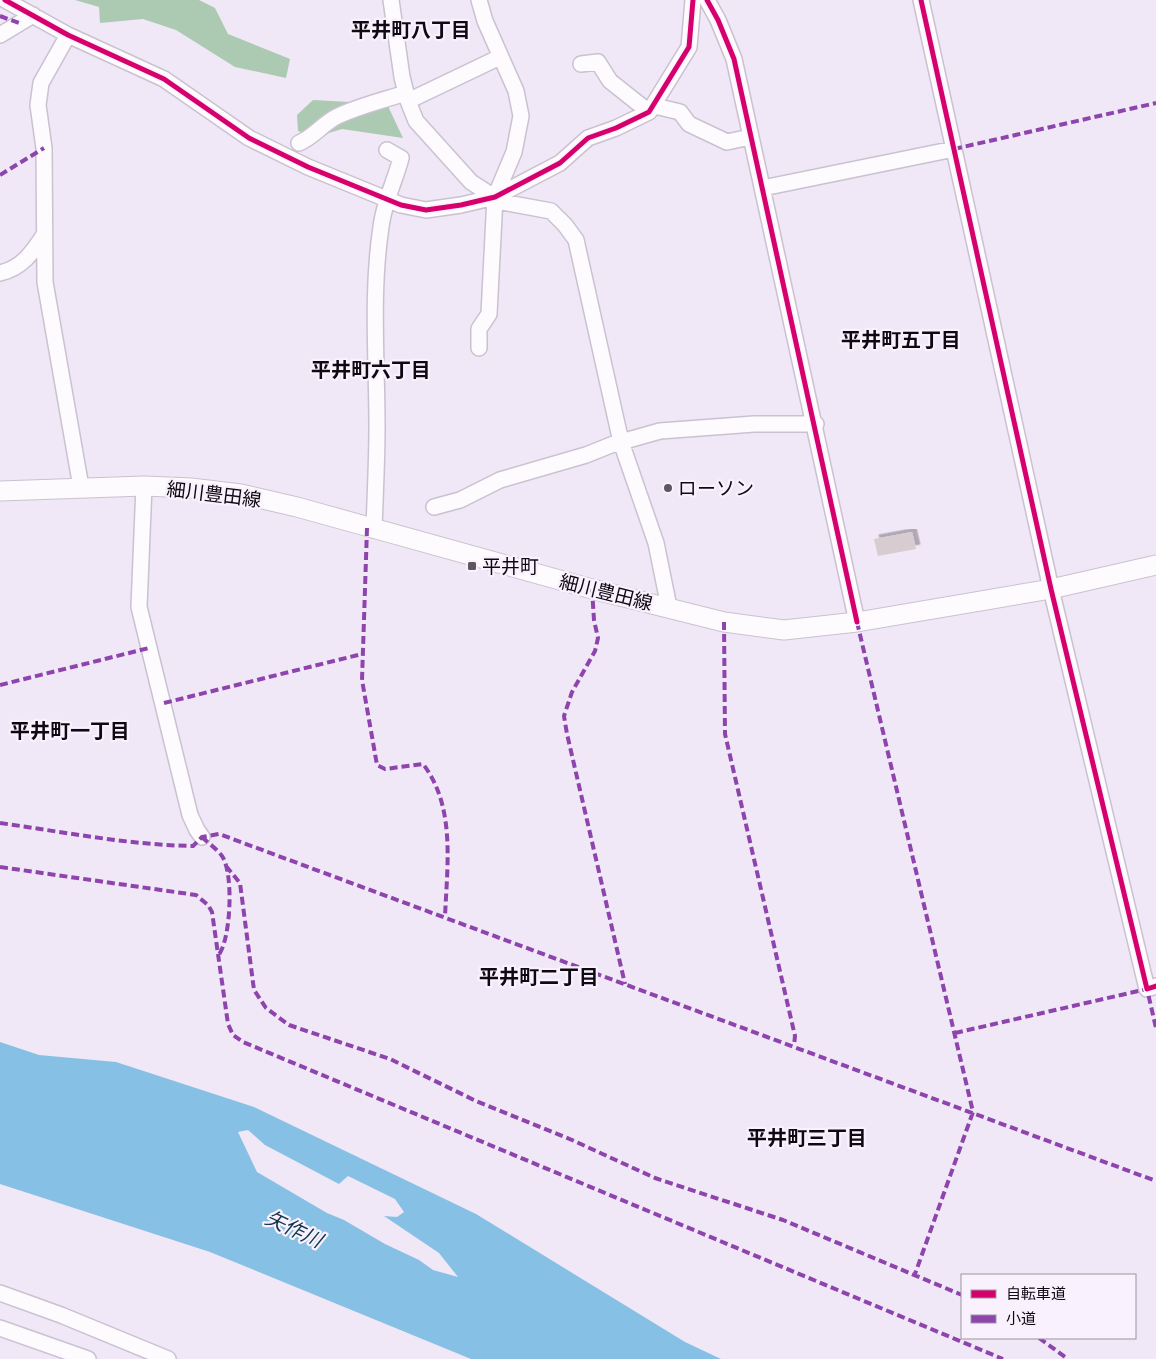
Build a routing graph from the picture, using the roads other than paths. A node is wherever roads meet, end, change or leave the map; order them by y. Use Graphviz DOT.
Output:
graph roads {
  1 [pos="5,0"];
  2 [pos="391,0"];
  3 [pos="479,0"];
  4 [pos="693,0"];
  5 [pos="707,0"];
  6 [pos="921,0"];
  7 [pos="33,15"];
  8 [pos="0,34"];
  9 [pos="68,35"];
  10 [pos="500,57"];
  11 [pos="581,64"];
  12 [pos="407,97"];
  13 [pos="652,109"];
  14 [pos="750,138"];
  15 [pos="299,143"];
  16 [pos="954,149"];
  17 [pos="386,150"];
  18 [pos="763,188"];
  19 [pos="495,197"];
  20 [pos="387,199"];
  21 [pos="44,235"];
  22 [pos="0,273"];
  23 [pos="479,348"];
  24 [pos="816,424"];
  25 [pos="621,442"];
  26 [pos="144,486"];
  27 [pos="82,487"];
  28 [pos="0,491"];
  29 [pos="434,507"];
  30 [pos="374,530"];
  31 [pos="1156,565"];
  32 [pos="1051,588"];
  33 [pos="669,607"];
  34 [pos="857,622"];
  35 [pos="202,836"];
  36 [pos="1156,986"];
  37 [pos="0,1293"];
  38 [pos="0,1328"];
  39 [pos="88,1359"];
  40 [pos="168,1359"];
  1 -- 7 [label="street"];
  2 -- 12 [label="street"];
  3 -- 10 [label="street"];
  4 -- 13 [label="street"];
  5 -- 14 [label="street"];
  6 -- 16 [label="street"];
  7 -- 8 [label="street"];
  7 -- 9 [label="street"];
  9 -- 20 [label="street"];
  9 -- 21 [label="street"];
  10 -- 12 [label="street"];
  10 -- 19 [label="street"];
  11 -- 13 [label="street"];
  12 -- 15 [label="street"];
  12 -- 19 [label="street"];
  13 -- 14 [label="street"];
  13 -- 19 [label="street"];
  14 -- 18 [label="street"];
  16 -- 18 [label="street"];
  16 -- 32 [label="street"];
  17 -- 20 [label="street"];
  18 -- 24 [label="street"];
  19 -- 20 [label="street"];
  19 -- 23 [label="street"];
  19 -- 25 [label="street"];
  20 -- 30 [label="street"];
  21 -- 22 [label="street"];
  21 -- 27 [label="street"];
  24 -- 25 [label="street"];
  24 -- 34 [label="street"];
  25 -- 29 [label="street"];
  25 -- 33 [label="street"];
  26 -- 27 [label="main road, 細川豊田線"];
  26 -- 30 [label="main road, 細川豊田線"];
  26 -- 35 [label="street"];
  27 -- 28 [label="main road, 細川豊田線"];
  30 -- 33 [label="main road, 細川豊田線"];
  31 -- 32 [label="main road, 細川豊田線"];
  32 -- 34 [label="main road, 細川豊田線"];
  32 -- 36 [label="street"];
  33 -- 34 [label="main road, 細川豊田線"];
  37 -- 40 [label="street"];
  38 -- 39 [label="street"];
}
